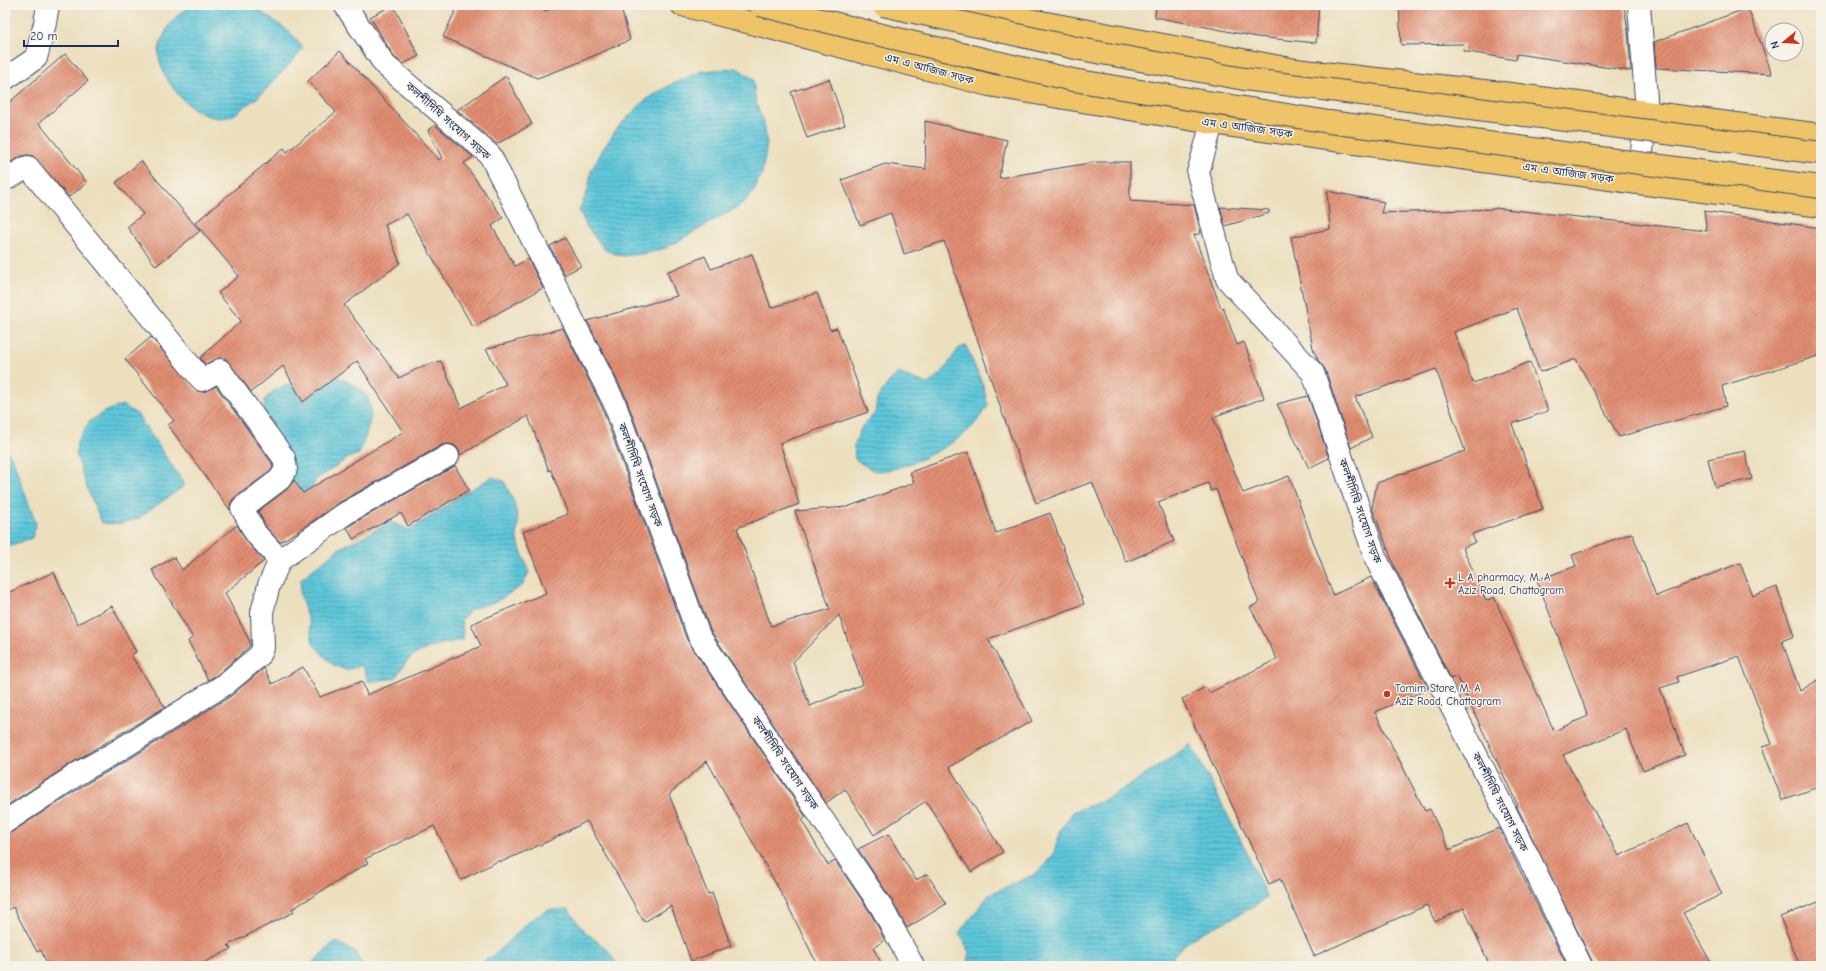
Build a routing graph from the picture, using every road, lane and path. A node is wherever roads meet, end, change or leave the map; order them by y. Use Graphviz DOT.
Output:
graph roads {
  1 [pos="48,5"];
  2 [pos="344,5"];
  3 [pos="682,5"];
  4 [pos="760,5"];
  5 [pos="883,5"];
  6 [pos="958,5"];
  7 [pos="1639,5"];
  8 [pos="5,79"];
  9 [pos="1647,112"];
  10 [pos="1212,123"];
  11 [pos="1821,135"];
  12 [pos="1821,154"];
  13 [pos="5,173"];
  14 [pos="1638,183"];
  15 [pos="1821,187"];
  16 [pos="1821,206"];
  17 [pos="448,456"];
  18 [pos="280,560"];
  19 [pos="5,822"];
  20 [pos="913,966"];
  21 [pos="1581,966"];
  1 -- 8 [label="street"];
  2 -- 20 [label="street, কলশীদিঘি সংযোগ সড়ক"];
  3 -- 10 [label="main road, এম এ আজিজ সড়ক"];
  4 -- 15 [label="main road, bridge"];
  5 -- 12 [label="main road, bridge"];
  6 -- 9 [label="main road"];
  7 -- 9 [label="street"];
  9 -- 11 [label="main road"];
  9 -- 14 [label="street"];
  10 -- 14 [label="main road, এম এ আজিজ সড়ক"];
  10 -- 21 [label="street, কলশীদিঘি সংযোগ সড়ক"];
  13 -- 18 [label="street"];
  14 -- 16 [label="main road, এম এ আজিজ সড়ক"];
  17 -- 18 [label="street"];
  18 -- 19 [label="street"];
}
